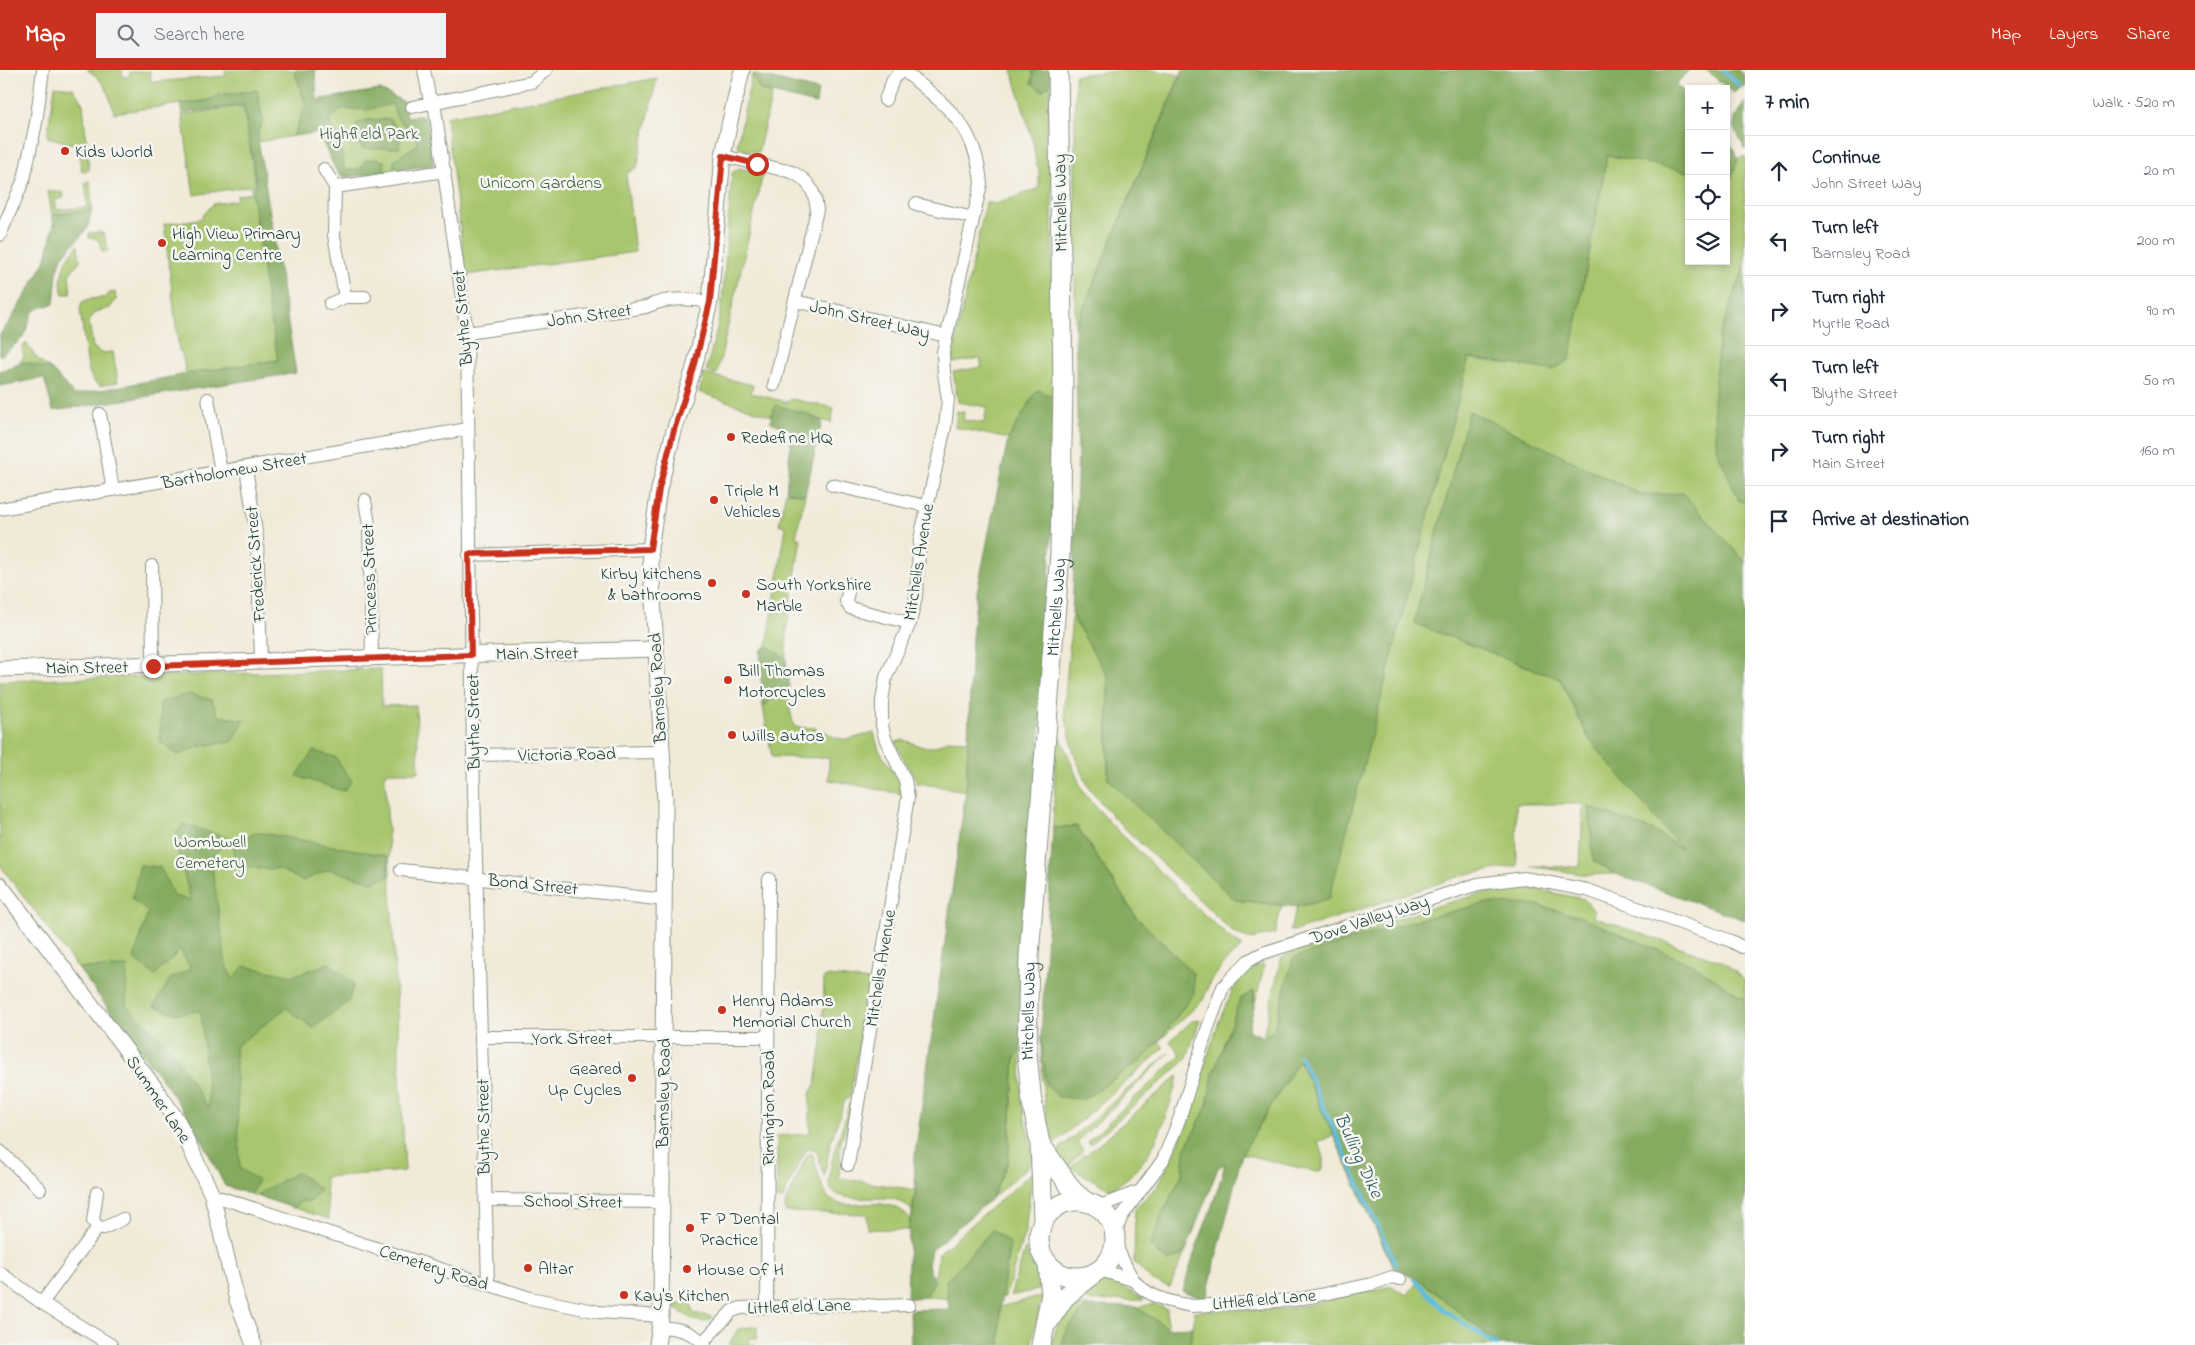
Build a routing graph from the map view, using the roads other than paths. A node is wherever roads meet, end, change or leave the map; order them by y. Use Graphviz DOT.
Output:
graph roads {
  1 [pos="43,70"];
  2 [pos="424,70"];
  3 [pos="546,70"];
  4 [pos="742,70"];
  5 [pos="902,70"];
  6 [pos="1058,70"];
  7 [pos="885,100"];
  8 [pos="434,102"];
  9 [pos="412,106"];
  10 [pos="723,156"];
  11 [pos="324,169"];
  12 [pos="445,171"];
  13 [pos="335,187"];
  14 [pos="916,204"];
  15 [pos="973,218"];
  16 [pos="0,235"];
  17 [pos="345,297"];
  18 [pos="365,297"];
  19 [pos="795,301"];
  20 [pos="710,302"];
  21 [pos="330,304"];
  22 [pos="467,333"];
  23 [pos="946,336"];
  24 [pos="774,385"];
  25 [pos="208,399"];
  26 [pos="100,414"];
  27 [pos="468,429"];
  28 [pos="246,468"];
  29 [pos="221,472"];
  30 [pos="832,485"];
  31 [pos="113,490"];
  32 [pos="365,500"];
  33 [pos="926,506"];
  34 [pos="0,509"];
  35 [pos="650,549"];
  36 [pos="469,554"];
  37 [pos="152,566"];
  38 [pos="850,584"];
  39 [pos="910,624"];
  40 [pos="655,649"];
  41 [pos="471,655"];
  42 [pos="372,658"];
  43 [pos="261,661"];
  44 [pos="153,666"];
  45 [pos="0,669"];
  46 [pos="661,752"];
  47 [pos="473,755"];
  48 [pos="401,870"];
  49 [pos="477,878"];
  50 [pos="769,879"];
  51 [pos="0,885"];
  52 [pos="665,900"];
  53 [pos="1744,950"];
  54 [pos="481,1037"];
  55 [pos="768,1037"];
  56 [pos="663,1038"];
  57 [pos="1040,1144"];
  58 [pos="0,1151"];
  59 [pos="848,1165"];
  60 [pos="40,1189"];
  61 [pos="96,1192"];
  62 [pos="1137,1192"];
  63 [pos="212,1195"];
  64 [pos="485,1200"];
  65 [pos="661,1202"];
  66 [pos="1091,1204"];
  67 [pos="122,1219"];
  68 [pos="1043,1220"];
  69 [pos="98,1227"];
  70 [pos="1115,1238"];
  71 [pos="1048,1265"];
  72 [pos="0,1273"];
  73 [pos="1096,1273"];
  74 [pos="1400,1279"];
  75 [pos="1133,1280"];
  76 [pos="488,1284"];
  77 [pos="42,1303"];
  78 [pos="909,1305"];
  79 [pos="766,1306"];
  80 [pos="660,1322"];
  81 [pos="1046,1327"];
  82 [pos="704,1344"];
  83 [pos="111,1345"];
  84 [pos="254,1345"];
  85 [pos="657,1345"];
  86 [pos="1042,1345"];
  1 -- 16 [label="street"];
  2 -- 8 [label="street, Blythe Street"];
  3 -- 8 [label="street"];
  4 -- 10 [label="street, Barnsley Road"];
  5 -- 7 [label="street"];
  5 -- 15 [label="street, Mitchells Avenue"];
  6 -- 57 [label="main road, Mitchells Way"];
  8 -- 9 [label="street"];
  8 -- 12 [label="street, Blythe Street"];
  10 -- 19 [label="street, John Street Way"];
  10 -- 20 [label="street, Barnsley Road"];
  11 -- 13 [label="street"];
  12 -- 13 [label="street"];
  12 -- 22 [label="street, Blythe Street"];
  13 -- 17 [label="street"];
  14 -- 15 [label="street"];
  15 -- 23 [label="street, Mitchells Avenue"];
  17 -- 18 [label="street"];
  17 -- 21 [label="street"];
  19 -- 23 [label="street, John Street Way"];
  19 -- 24 [label="street, John Street Way"];
  20 -- 22 [label="street, John Street"];
  20 -- 35 [label="street, Barnsley Road"];
  22 -- 27 [label="street, Blythe Street"];
  23 -- 33 [label="street, Mitchells Avenue"];
  25 -- 29 [label="street"];
  26 -- 31 [label="street"];
  27 -- 28 [label="street, Bartholomew Street"];
  27 -- 36 [label="street, Blythe Street"];
  28 -- 29 [label="street, Bartholomew Street"];
  28 -- 43 [label="street, Frederick Street"];
  29 -- 31 [label="street, Bartholomew Street"];
  30 -- 33 [label="street"];
  31 -- 34 [label="street, Bartholomew Street"];
  32 -- 42 [label="street, Princess Street"];
  33 -- 39 [label="street, Mitchells Avenue"];
  35 -- 36 [label="street"];
  35 -- 40 [label="street, Barnsley Road"];
  36 -- 41 [label="street, Blythe Street"];
  37 -- 44 [label="street"];
  38 -- 39 [label="street"];
  39 -- 59 [label="street, Mitchells Avenue"];
  40 -- 41 [label="street, Main Street"];
  40 -- 46 [label="street, Barnsley Road"];
  41 -- 42 [label="street, Main Street"];
  41 -- 47 [label="street, Blythe Street"];
  42 -- 43 [label="street, Main Street"];
  43 -- 44 [label="street, Main Street"];
  44 -- 45 [label="street, Main Street"];
  46 -- 47 [label="street, Victoria Road"];
  46 -- 52 [label="street, Barnsley Road"];
  47 -- 49 [label="street, Blythe Street"];
  48 -- 49 [label="street, Bond Street"];
  49 -- 52 [label="street, Bond Street"];
  49 -- 54 [label="street, Blythe Street"];
  50 -- 55 [label="street, Rimington Road"];
  51 -- 63 [label="street, Summer Lane"];
  52 -- 56 [label="street, Barnsley Road"];
  53 -- 62 [label="street, Dove Valley Way"];
  54 -- 56 [label="street, York Street"];
  54 -- 64 [label="street, Blythe Street"];
  55 -- 56 [label="street, York Street"];
  55 -- 79 [label="street, Rimington Road"];
  56 -- 65 [label="street, Barnsley Road"];
  57 -- 66 [label="main road, Mitchells Way"];
  57 -- 68 [label="main road, Mitchells Way"];
  58 -- 60 [label="street"];
  61 -- 69 [label="street"];
  62 -- 66 [label="street, Dove Valley Way"];
  62 -- 70 [label="street, Dove Valley Way"];
  63 -- 76 [label="street, Cemetery Road"];
  63 -- 84 [label="street, Summer Lane"];
  64 -- 65 [label="street, School Street"];
  64 -- 76 [label="street, Blythe Street"];
  65 -- 80 [label="street, Barnsley Road"];
  66 -- 68 [label="main road"];
  66 -- 70 [label="main road"];
  67 -- 69 [label="street"];
  68 -- 71 [label="main road"];
  69 -- 77 [label="street"];
  70 -- 73 [label="main road"];
  70 -- 75 [label="street, Littlefield Lane"];
  71 -- 73 [label="main road"];
  71 -- 81 [label="main road"];
  72 -- 77 [label="street"];
  73 -- 75 [label="street, Littlefield Lane"];
  73 -- 81 [label="main road"];
  74 -- 75 [label="street, Littlefield Lane"];
  76 -- 80 [label="street, Cemetery Road"];
  77 -- 83 [label="street"];
  78 -- 79 [label="street, Littlefield Lane"];
  79 -- 82 [label="street, Littlefield Lane"];
  80 -- 82 [label="street, Cemetery Road"];
  80 -- 85 [label="street, Barnsley Road"];
  81 -- 86 [label="main road"];
}
